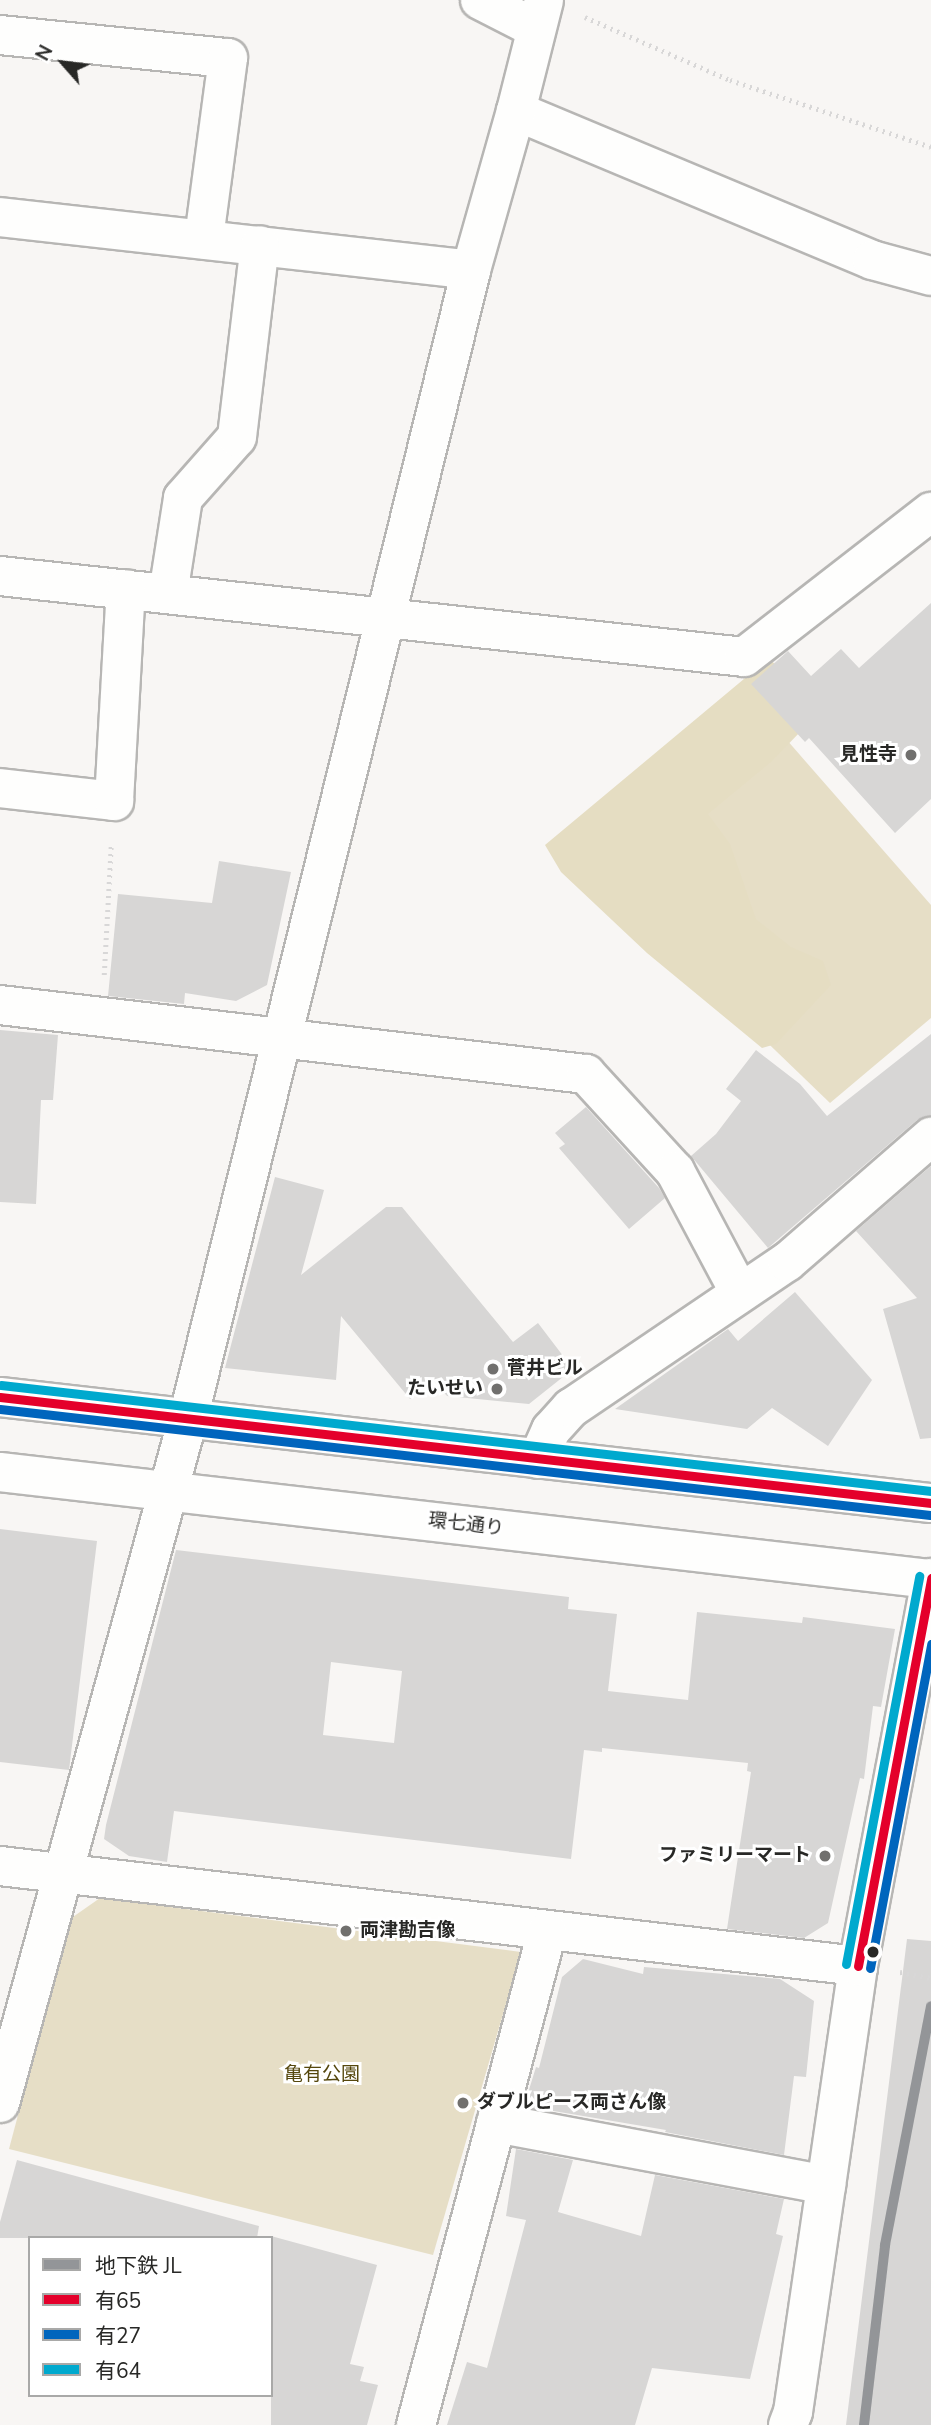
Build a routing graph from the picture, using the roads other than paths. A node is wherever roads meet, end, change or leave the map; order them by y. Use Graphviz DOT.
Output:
graph roads {
  1 [pos="480,0"];
  2 [pos="540,14"];
  3 [pos="0,35"];
  4 [pos="516,111"];
  5 [pos="0,217"];
  6 [pos="204,239"];
  7 [pos="260,245"];
  8 [pos="471,270"];
  9 [pos="931,276"];
  10 [pos="931,512"];
  11 [pos="0,576"];
  12 [pos="126,589"];
  13 [pos="168,594"];
  14 [pos="386,618"];
  15 [pos="0,788"];
  16 [pos="0,1005"];
  17 [pos="280,1039"];
  18 [pos="931,1137"];
  19 [pos="740,1293"];
  20 [pos="0,1397"];
  21 [pos="188,1419"];
  22 [pos="538,1459"];
  23 [pos="0,1472"];
  24 [pos="167,1491"];
  25 [pos="931,1503"];
  26 [pos="931,1578"];
  27 [pos="0,1866"];
  28 [pos="61,1872"];
  29 [pos="547,1932"];
  30 [pos="858,1966"];
  31 [pos="0,2103"];
  32 [pos="496,2123"];
  33 [pos="826,2185"];
  34 [pos="416,2425"];
  35 [pos="788,2425"];
  1 -- 2 [label="street"];
  2 -- 4 [label="street"];
  3 -- 6 [label="street"];
  4 -- 8 [label="street"];
  4 -- 9 [label="street"];
  5 -- 6 [label="street"];
  6 -- 7 [label="street"];
  7 -- 8 [label="street"];
  7 -- 13 [label="street"];
  8 -- 14 [label="street"];
  10 -- 14 [label="street"];
  11 -- 12 [label="street"];
  12 -- 13 [label="street"];
  12 -- 15 [label="street"];
  13 -- 14 [label="street"];
  14 -- 17 [label="street"];
  16 -- 17 [label="street"];
  17 -- 19 [label="street"];
  17 -- 21 [label="street"];
  18 -- 19 [label="street"];
  19 -- 22 [label="street"];
  20 -- 21 [label="street"];
  21 -- 22 [label="street"];
  21 -- 24 [label="street"];
  22 -- 25 [label="street"];
  23 -- 24 [label="street, 環七通り"];
  24 -- 26 [label="street, 環七通り"];
  24 -- 28 [label="street"];
  26 -- 30 [label="street"];
  27 -- 28 [label="street"];
  28 -- 29 [label="street"];
  28 -- 31 [label="street"];
  29 -- 30 [label="street"];
  29 -- 32 [label="street"];
  30 -- 33 [label="street"];
  32 -- 33 [label="street"];
  32 -- 34 [label="street"];
  33 -- 35 [label="street"];
}
